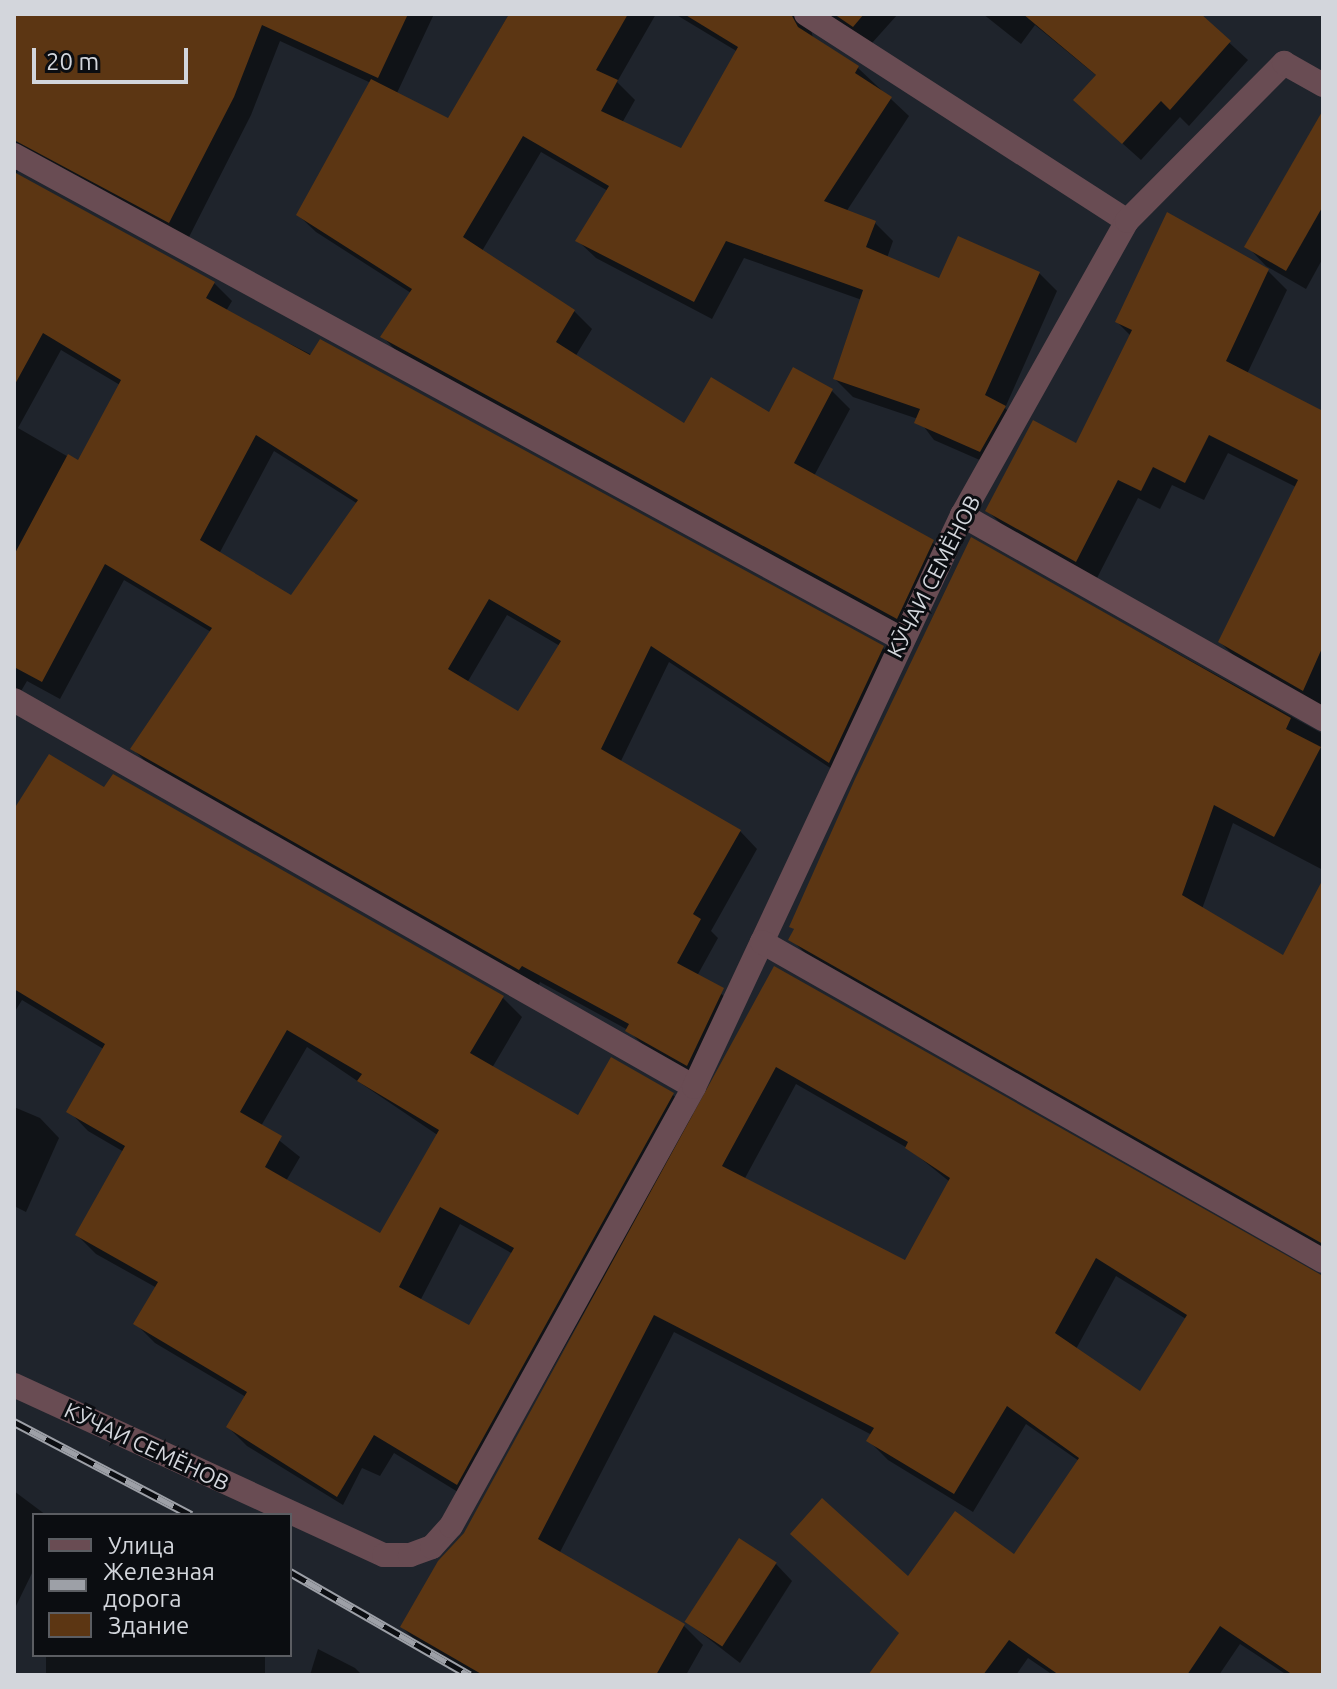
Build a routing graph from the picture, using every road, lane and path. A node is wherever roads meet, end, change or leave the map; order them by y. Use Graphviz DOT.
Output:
graph roads {
  1 [pos="806,14"];
  2 [pos="1323,85"];
  3 [pos="14,155"];
  4 [pos="1127,221"];
  5 [pos="962,515"];
  6 [pos="900,638"];
  7 [pos="14,700"];
  8 [pos="1323,719"];
  9 [pos="762,942"];
  10 [pos="694,1087"];
  11 [pos="1323,1261"];
  12 [pos="14,1385"];
  1 -- 4 [label="street"];
  2 -- 4 [label="street, КӮЧАИ СЕМЁНОВ"];
  3 -- 6 [label="street"];
  4 -- 5 [label="street, КӮЧАИ СЕМЁНОВ"];
  5 -- 6 [label="street, КӮЧАИ СЕМЁНОВ"];
  5 -- 8 [label="street"];
  6 -- 9 [label="street, КӮЧАИ СЕМЁНОВ"];
  7 -- 10 [label="street"];
  9 -- 10 [label="street, КӮЧАИ СЕМЁНОВ"];
  9 -- 11 [label="street"];
  10 -- 12 [label="street, КӮЧАИ СЕМЁНОВ"];
}
